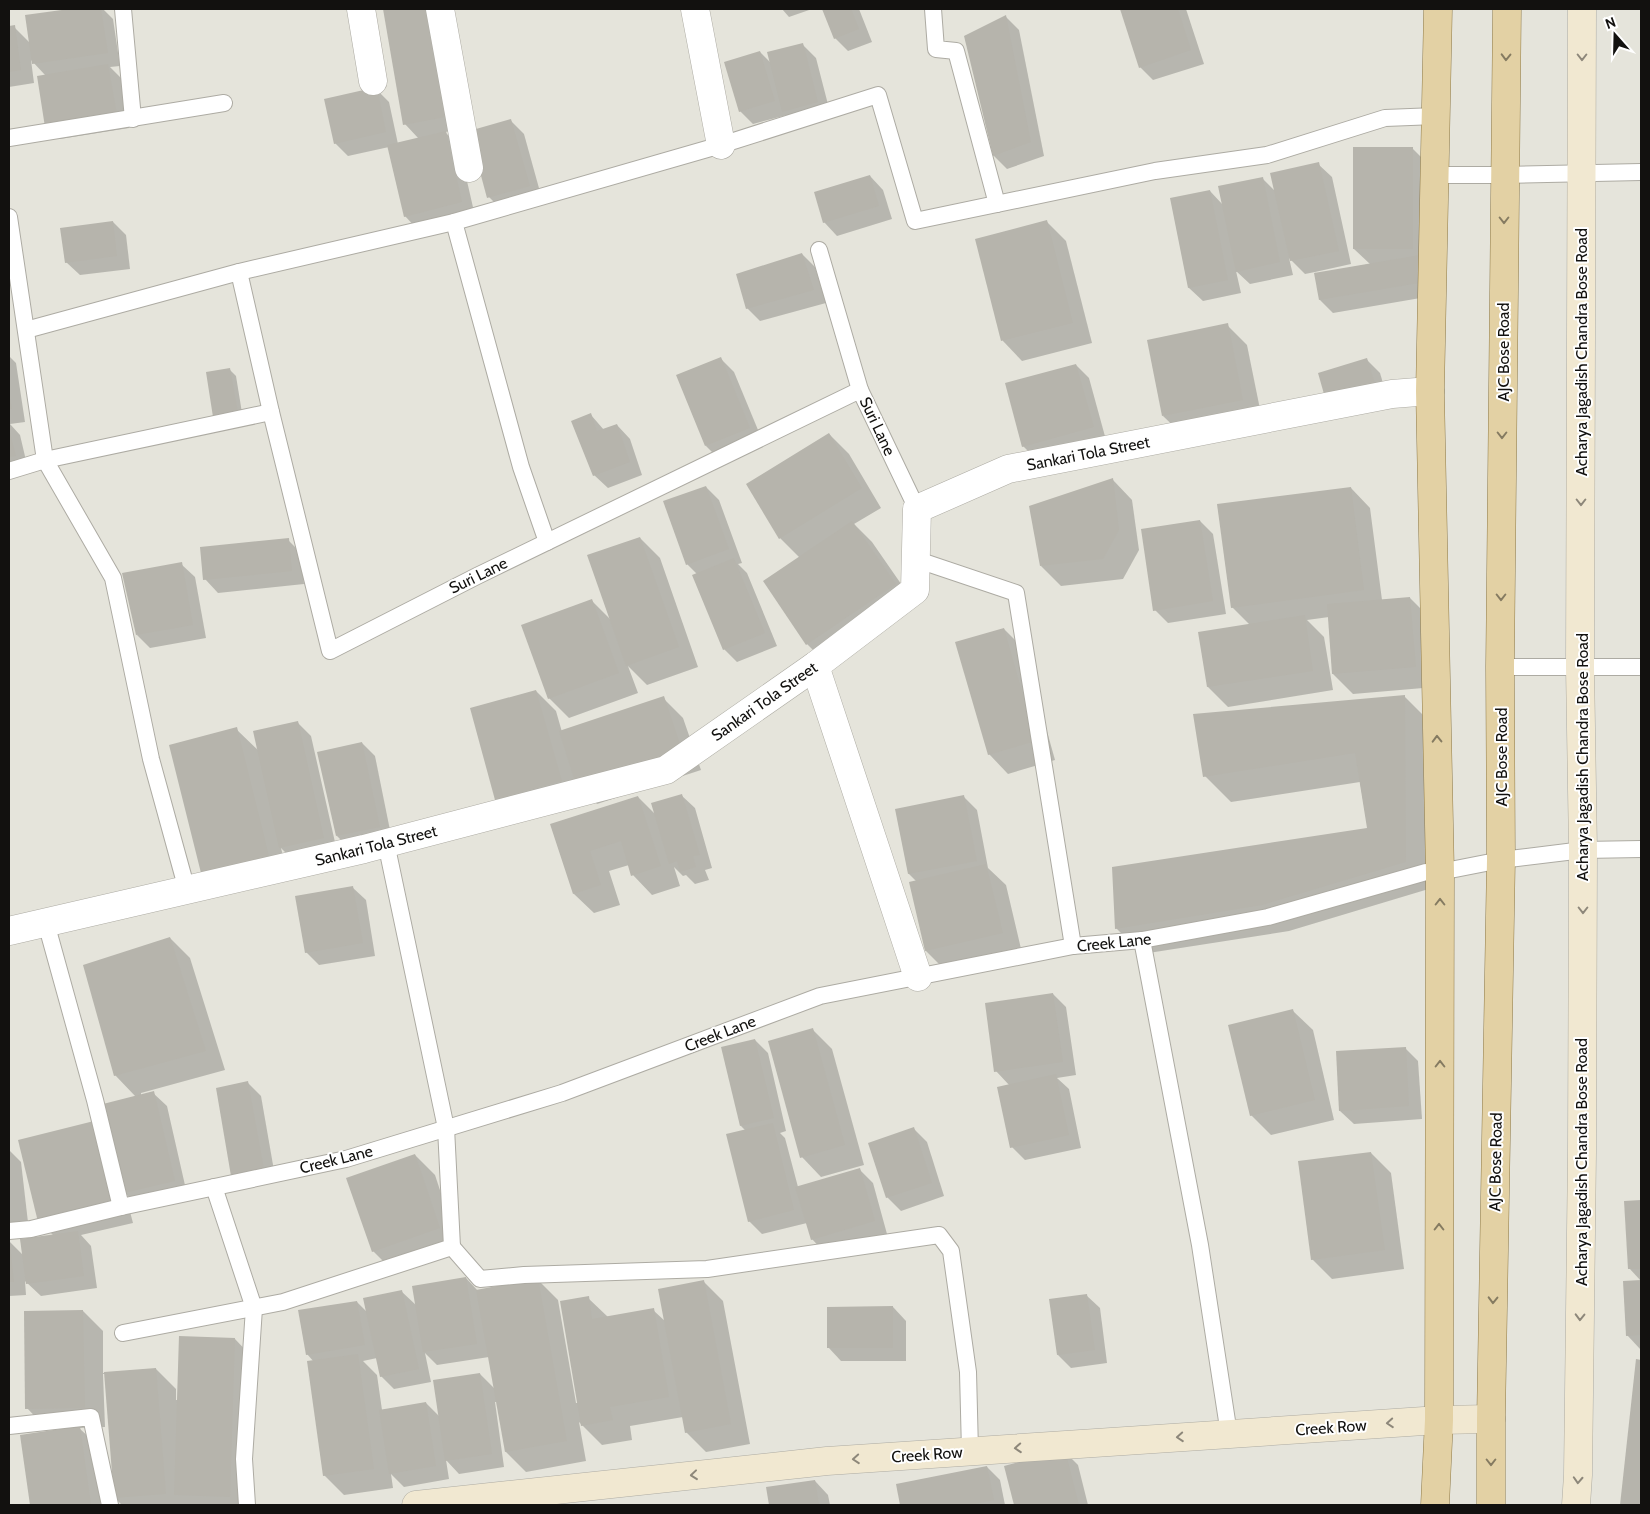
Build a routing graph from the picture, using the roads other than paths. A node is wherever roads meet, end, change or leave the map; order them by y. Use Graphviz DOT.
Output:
graph roads {
  1 [pos="123,9"];
  2 [pos="361,9"];
  3 [pos="440,9"];
  4 [pos="695,9"];
  5 [pos="933,9"];
  6 [pos="1438,9"];
  7 [pos="1507,9"];
  8 [pos="1582,9"];
  9 [pos="373,81"];
  10 [pos="224,104"];
  11 [pos="1436,116"];
  12 [pos="133,119"];
  13 [pos="9,138"];
  14 [pos="721,145"];
  15 [pos="469,168"];
  16 [pos="1641,172"];
  17 [pos="1581,174"];
  18 [pos="1435,175"];
  19 [pos="1504,175"];
  20 [pos="997,204"];
  21 [pos="9,217"];
  22 [pos="454,222"];
  23 [pos="819,250"];
  24 [pos="239,272"];
  25 [pos="26,330"];
  26 [pos="860,390"];
  27 [pos="1430,391"];
  28 [pos="271,412"];
  29 [pos="45,460"];
  30 [pos="9,471"];
  31 [pos="916,509"];
  32 [pos="547,542"];
  33 [pos="915,559"];
  34 [pos="815,666"];
  35 [pos="1500,667"];
  36 [pos="1580,667"];
  37 [pos="1641,667"];
  38 [pos="386,843"];
  39 [pos="1641,849"];
  40 [pos="1583,850"];
  41 [pos="1501,860"];
  42 [pos="1440,872"];
  43 [pos="187,890"];
  44 [pos="46,923"];
  45 [pos="10,930"];
  46 [pos="1142,940"];
  47 [pos="1074,946"];
  48 [pos="918,977"];
  49 [pos="446,1128"];
  50 [pos="214,1187"];
  51 [pos="121,1207"];
  52 [pos="9,1231"];
  53 [pos="452,1247"];
  54 [pos="254,1308"];
  55 [pos="123,1333"];
  56 [pos="1491,1419"];
  57 [pos="1439,1420"];
  58 [pos="9,1426"];
  59 [pos="1229,1434"];
  60 [pos="970,1451"];
  61 [pos="110,1505"];
  62 [pos="247,1505"];
  63 [pos="416,1505"];
  64 [pos="1435,1505"];
  65 [pos="1491,1505"];
  66 [pos="1576,1505"];
  1 -- 12 [label="lane"];
  2 -- 9 [label="street"];
  3 -- 15 [label="street"];
  4 -- 14 [label="street"];
  5 -- 20 [label="lane"];
  6 -- 11 [label="main road"];
  7 -- 19 [label="main road, AJC Bose Road, one-way"];
  8 -- 17 [label="street, Acharya Jagadish Chandra Bose Road, one-way"];
  10 -- 12 [label="lane"];
  11 -- 18 [label="main road"];
  11 -- 20 [label="lane"];
  12 -- 13 [label="lane"];
  14 -- 20 [label="lane"];
  14 -- 22 [label="lane"];
  16 -- 17 [label="lane"];
  17 -- 19 [label="lane"];
  17 -- 36 [label="street, Acharya Jagadish Chandra Bose Road, one-way"];
  18 -- 19 [label="lane"];
  18 -- 27 [label="main road"];
  19 -- 35 [label="main road, AJC Bose Road, one-way"];
  21 -- 25 [label="lane"];
  22 -- 24 [label="lane"];
  22 -- 32 [label="lane"];
  23 -- 26 [label="lane"];
  24 -- 25 [label="lane"];
  24 -- 28 [label="lane, Suri Lane"];
  25 -- 29 [label="lane"];
  26 -- 31 [label="lane, Suri Lane"];
  26 -- 32 [label="lane, Suri Lane"];
  27 -- 31 [label="street, Sankari Tola Street"];
  42 -- 27 [label="main road, one-way"];
  28 -- 29 [label="lane"];
  28 -- 32 [label="lane, Suri Lane"];
  29 -- 30 [label="lane"];
  29 -- 43 [label="lane"];
  31 -- 33 [label="street, Sankari Tola Street"];
  33 -- 34 [label="street, Sankari Tola Street"];
  33 -- 47 [label="lane"];
  34 -- 38 [label="street, Sankari Tola Street"];
  34 -- 48 [label="street"];
  35 -- 36 [label="lane"];
  35 -- 41 [label="main road, AJC Bose Road"];
  36 -- 37 [label="lane"];
  36 -- 40 [label="street, Acharya Jagadish Chandra Bose Road"];
  38 -- 43 [label="street, Sankari Tola Street"];
  38 -- 49 [label="lane"];
  39 -- 40 [label="lane, Creek Lane"];
  40 -- 41 [label="lane, Creek Lane"];
  40 -- 66 [label="street, Acharya Jagadish Chandra Bose Road, one-way"];
  41 -- 42 [label="lane, Creek Lane"];
  41 -- 56 [label="main road, AJC Bose Road, one-way"];
  42 -- 46 [label="lane, Creek Lane"];
  57 -- 42 [label="main road, one-way"];
  43 -- 44 [label="street, Sankari Tola Street"];
  44 -- 45 [label="street, Sankari Tola Street"];
  44 -- 51 [label="lane"];
  46 -- 47 [label="lane, Creek Lane"];
  46 -- 59 [label="lane"];
  47 -- 48 [label="lane, Creek Lane"];
  48 -- 49 [label="lane, Creek Lane"];
  49 -- 50 [label="lane, Creek Lane"];
  49 -- 53 [label="lane"];
  50 -- 51 [label="lane, Creek Lane"];
  50 -- 54 [label="lane"];
  51 -- 52 [label="lane, Creek Lane"];
  53 -- 54 [label="lane"];
  53 -- 60 [label="lane"];
  54 -- 55 [label="lane"];
  54 -- 62 [label="lane"];
  56 -- 57 [label="street"];
  56 -- 65 [label="main road, AJC Bose Road, one-way"];
  57 -- 59 [label="street, Creek Row, one-way"];
  57 -- 64 [label="main road"];
  58 -- 61 [label="lane"];
  59 -- 60 [label="street, Creek Row, one-way"];
  60 -- 63 [label="street, Creek Row, one-way"];
}
